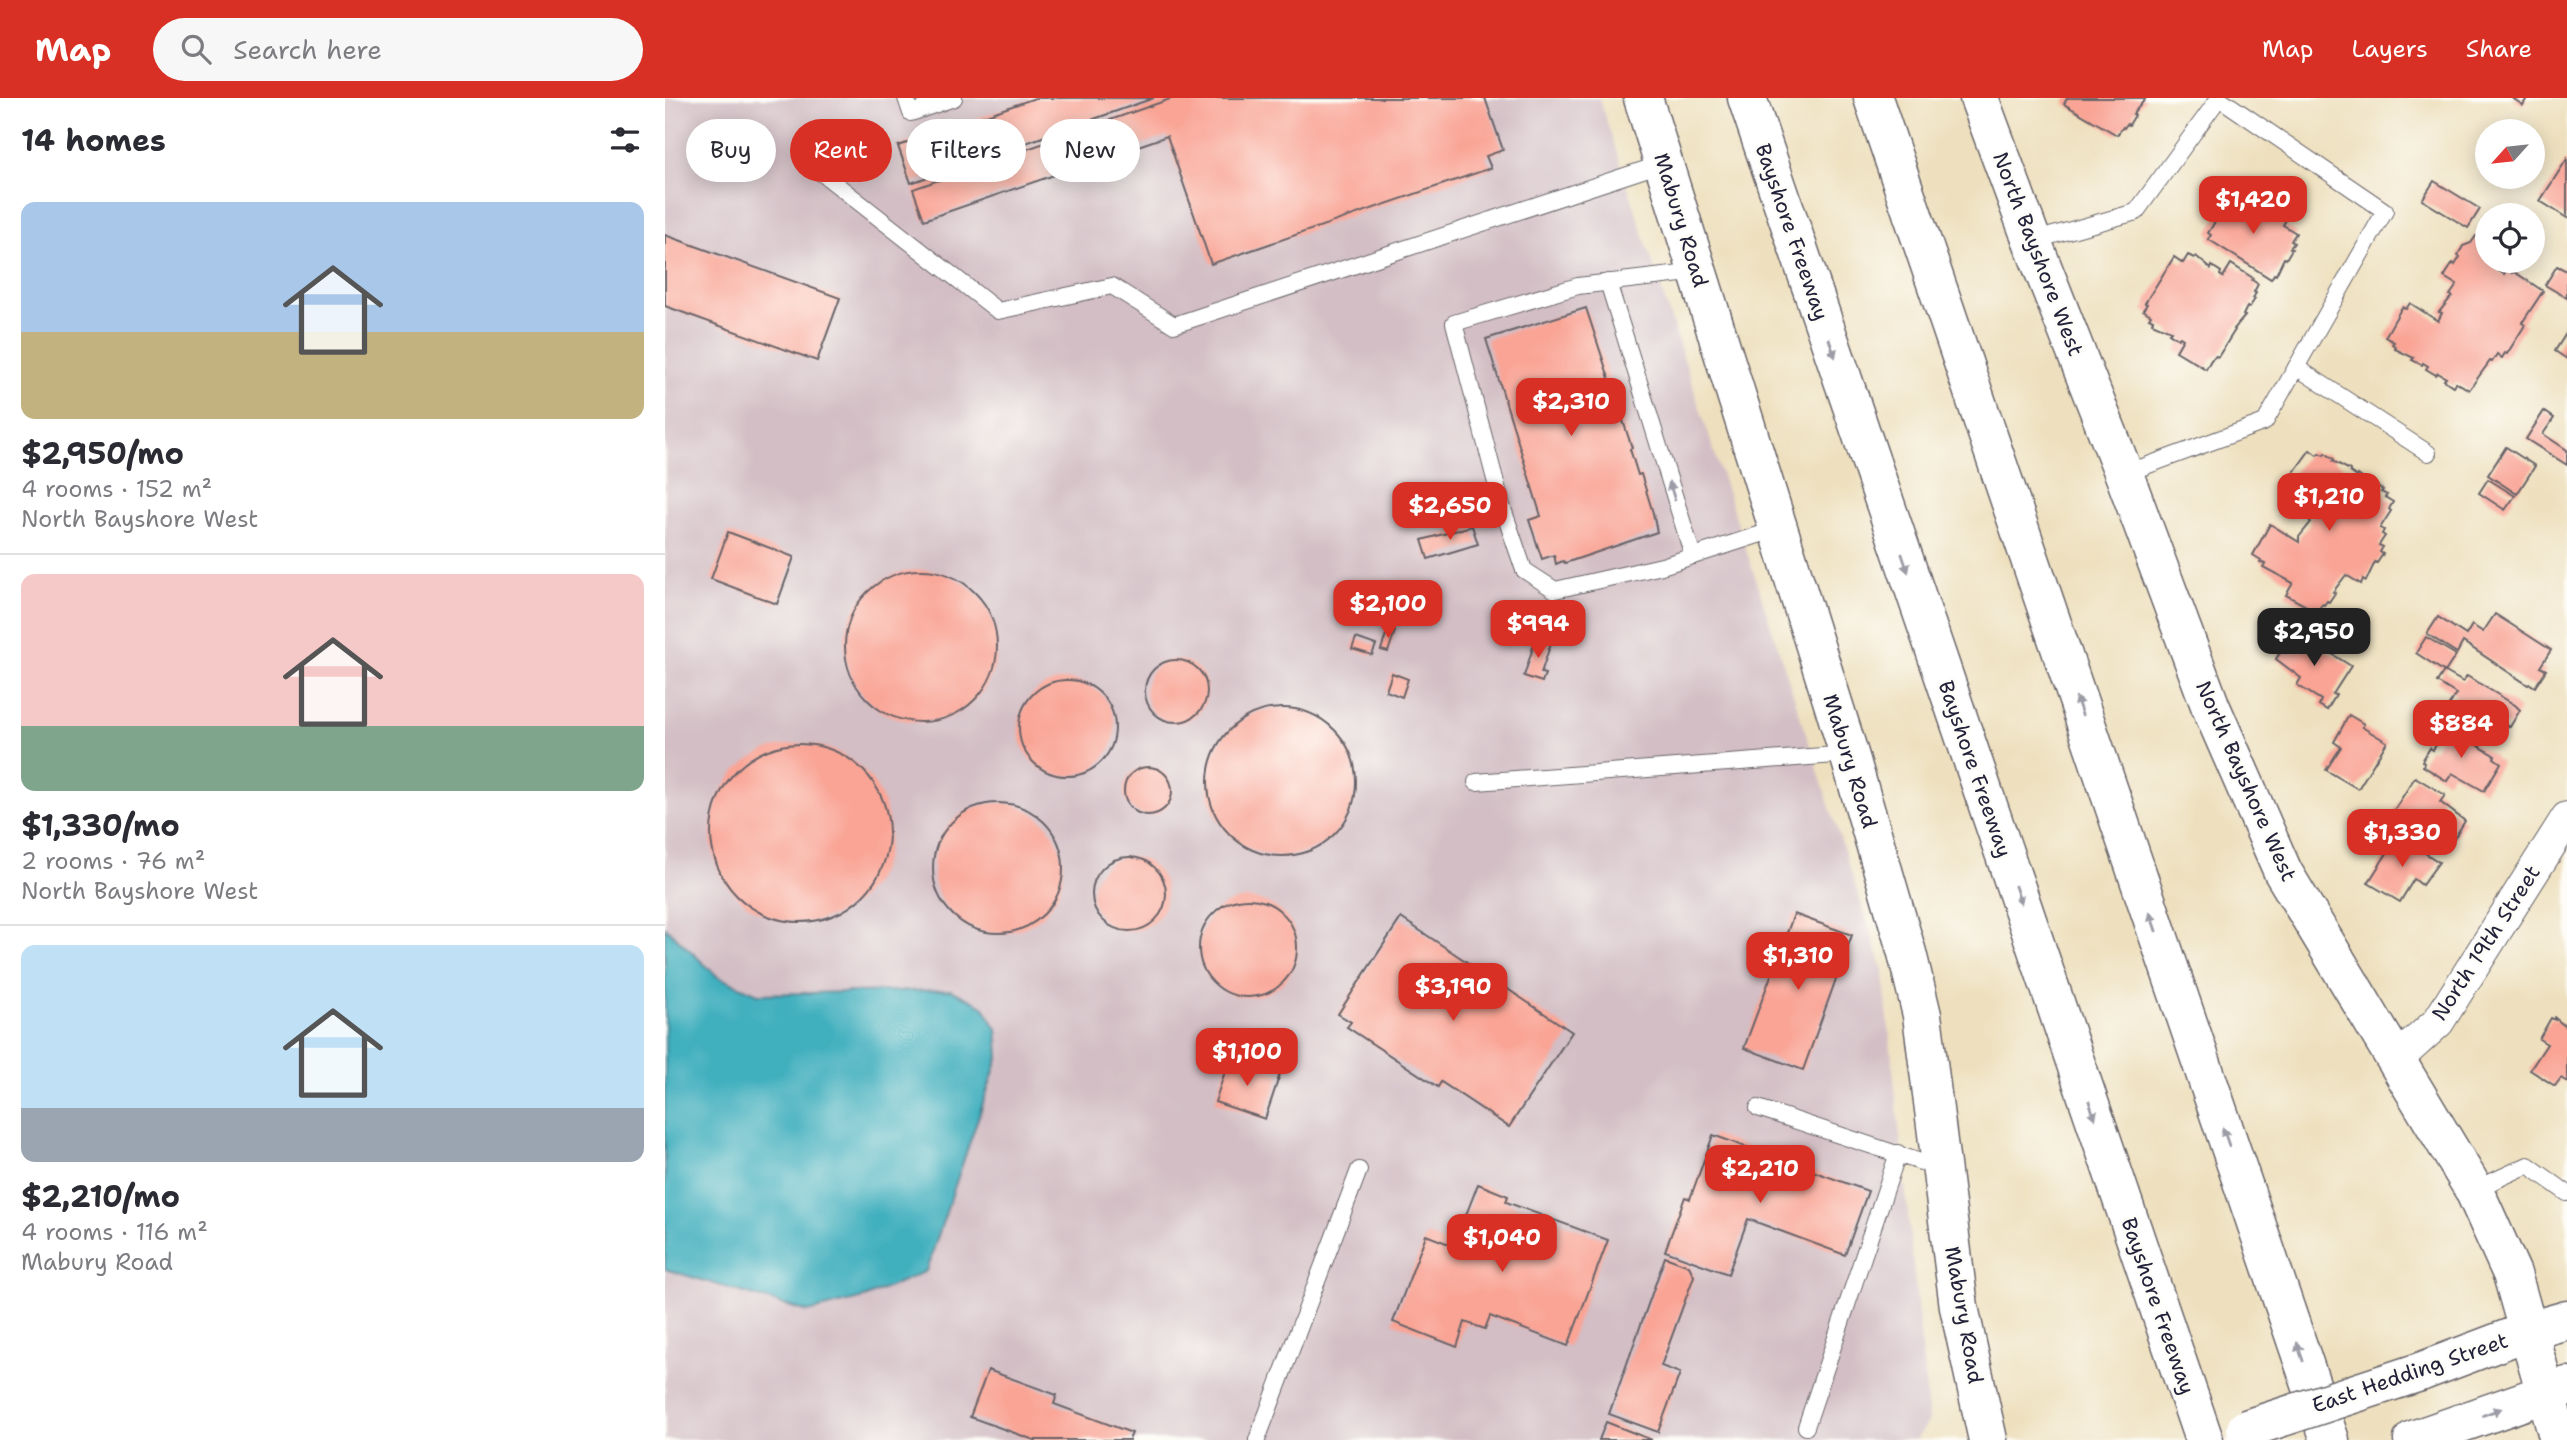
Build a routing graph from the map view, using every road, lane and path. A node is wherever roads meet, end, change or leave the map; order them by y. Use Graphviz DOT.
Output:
graph roads {
  1 [pos="906,98"];
  2 [pos="954,98"];
  3 [pos="1643,98"];
  4 [pos="1747,98"];
  5 [pos="1873,98"];
  6 [pos="1979,98"];
  7 [pos="1664,163"];
  8 [pos="833,182"];
  9 [pos="2032,241"];
  10 [pos="1698,272"];
  11 [pos="1608,282"];
  12 [pos="2296,367"];
  13 [pos="2428,453"];
  14 [pos="2125,474"];
  15 [pos="1777,530"];
  16 [pos="1693,556"];
  17 [pos="1849,754"];
  18 [pos="1476,782"];
  19 [pos="2567,818"];
  20 [pos="2396,1060"];
  21 [pos="1758,1108"];
  22 [pos="1898,1153"];
  23 [pos="1941,1168"];
  24 [pos="1359,1170"];
  25 [pos="2474,1190"];
  26 [pos="2567,1193"];
  27 [pos="2567,1320"];
  28 [pos="2528,1331"];
  29 [pos="2556,1390"];
  30 [pos="1806,1427"];
  31 [pos="2426,1436"];
  32 [pos="1257,1440"];
  33 [pos="1988,1440"];
  34 [pos="2204,1440"];
  35 [pos="2214,1440"];
  36 [pos="2330,1440"];
  37 [pos="2559,1440"];
  1 -- 2 [label="lane"];
  3 -- 7 [label="main road, Mabury Road"];
  4 -- 34 [label="main road, Bayshore Freeway, one-way"];
  36 -- 5 [label="main road, one-way"];
  6 -- 9 [label="main road, North Bayshore West"];
  7 -- 8 [label="lane"];
  7 -- 10 [label="main road, Mabury Road"];
  9 -- 12 [label="lane"];
  9 -- 14 [label="main road, North Bayshore West"];
  10 -- 11 [label="lane"];
  10 -- 15 [label="main road, Mabury Road"];
  16 -- 11 [label="lane, one-way"];
  11 -- 16 [label="lane"];
  12 -- 13 [label="lane"];
  12 -- 14 [label="lane"];
  14 -- 20 [label="main road, North Bayshore West"];
  15 -- 16 [label="lane"];
  15 -- 17 [label="main road, Mabury Road"];
  17 -- 18 [label="lane"];
  17 -- 23 [label="main road, Mabury Road"];
  19 -- 20 [label="street, North 19th Street"];
  20 -- 25 [label="main road, North Bayshore West"];
  21 -- 22 [label="lane"];
  22 -- 23 [label="lane"];
  22 -- 30 [label="lane"];
  23 -- 33 [label="main road, Mabury Road"];
  24 -- 32 [label="lane"];
  25 -- 26 [label="lane"];
  25 -- 28 [label="main road, North Bayshore West"];
  27 -- 28 [label="main road, East Hedding Street"];
  28 -- 29 [label="main road, North Bayshore West"];
  28 -- 35 [label="main road, East Hedding Street, bridge"];
  31 -- 29 [label="main road, one-way"];
  29 -- 37 [label="main road, North Bayshore West"];
}
